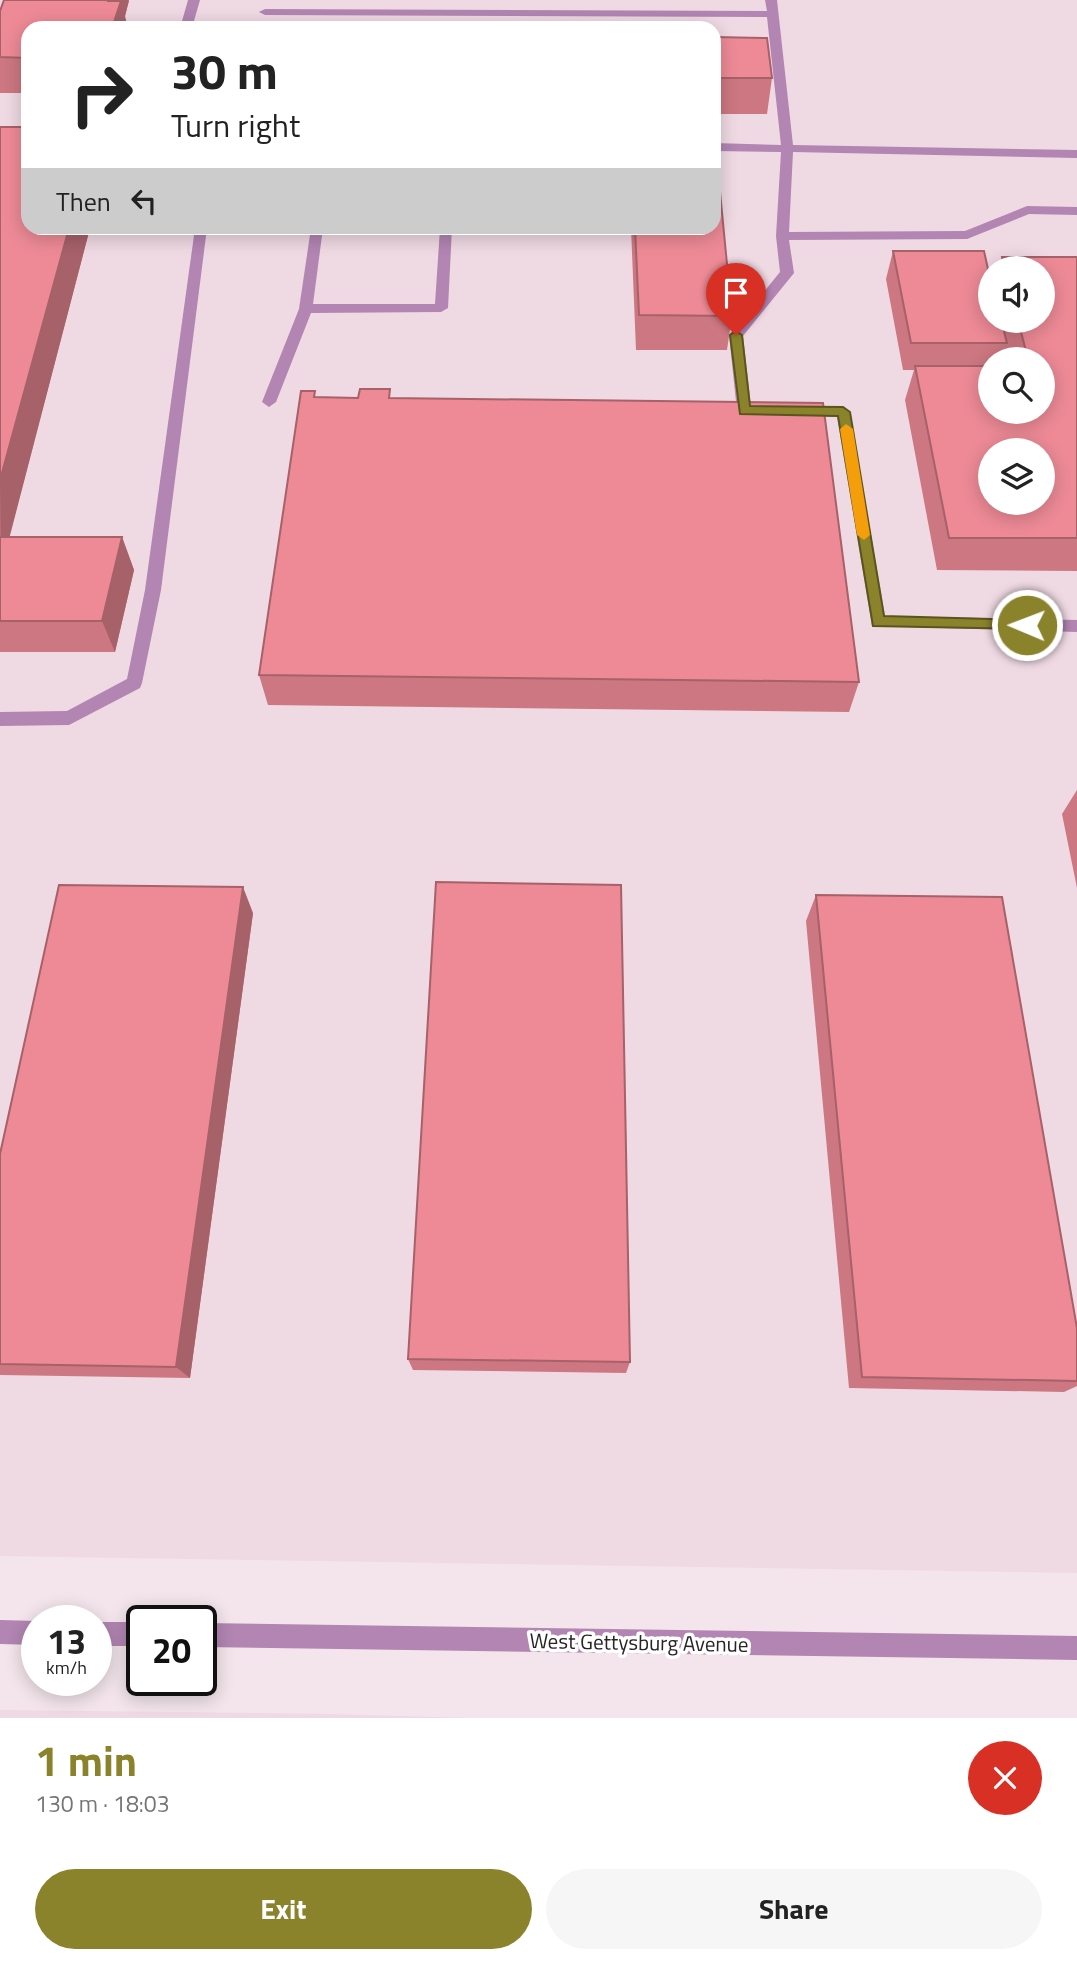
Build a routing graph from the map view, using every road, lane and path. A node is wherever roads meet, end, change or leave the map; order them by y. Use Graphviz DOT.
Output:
graph roads {
  1 [pos="194,0"];
  2 [pos="771,0"];
  3 [pos="266,6"];
  4 [pos="773,14"];
  5 [pos="188,21"];
  6 [pos="721,147"];
  7 [pos="787,149"];
  8 [pos="1077,154"];
  9 [pos="1077,211"];
  10 [pos="200,235"];
  11 [pos="316,235"];
  12 [pos="446,235"];
  13 [pos="782,236"];
  14 [pos="306,309"];
  15 [pos="269,402"];
  16 [pos="1077,626"];
  17 [pos="0,719"];
  18 [pos="0,1632"];
  19 [pos="21,1633"];
  20 [pos="217,1635"];
  21 [pos="1077,1648"];
  1 -- 5 [label="street"];
  2 -- 4 [label="street"];
  3 -- 4 [label="street"];
  4 -- 7 [label="street"];
  6 -- 7 [label="street"];
  7 -- 8 [label="street"];
  7 -- 13 [label="street"];
  9 -- 13 [label="street"];
  10 -- 17 [label="street"];
  11 -- 14 [label="street"];
  12 -- 14 [label="street"];
  13 -- 16 [label="street"];
  14 -- 15 [label="street"];
  18 -- 19 [label="street"];
  20 -- 21 [label="street, West Gettysburg Avenue"];
}
